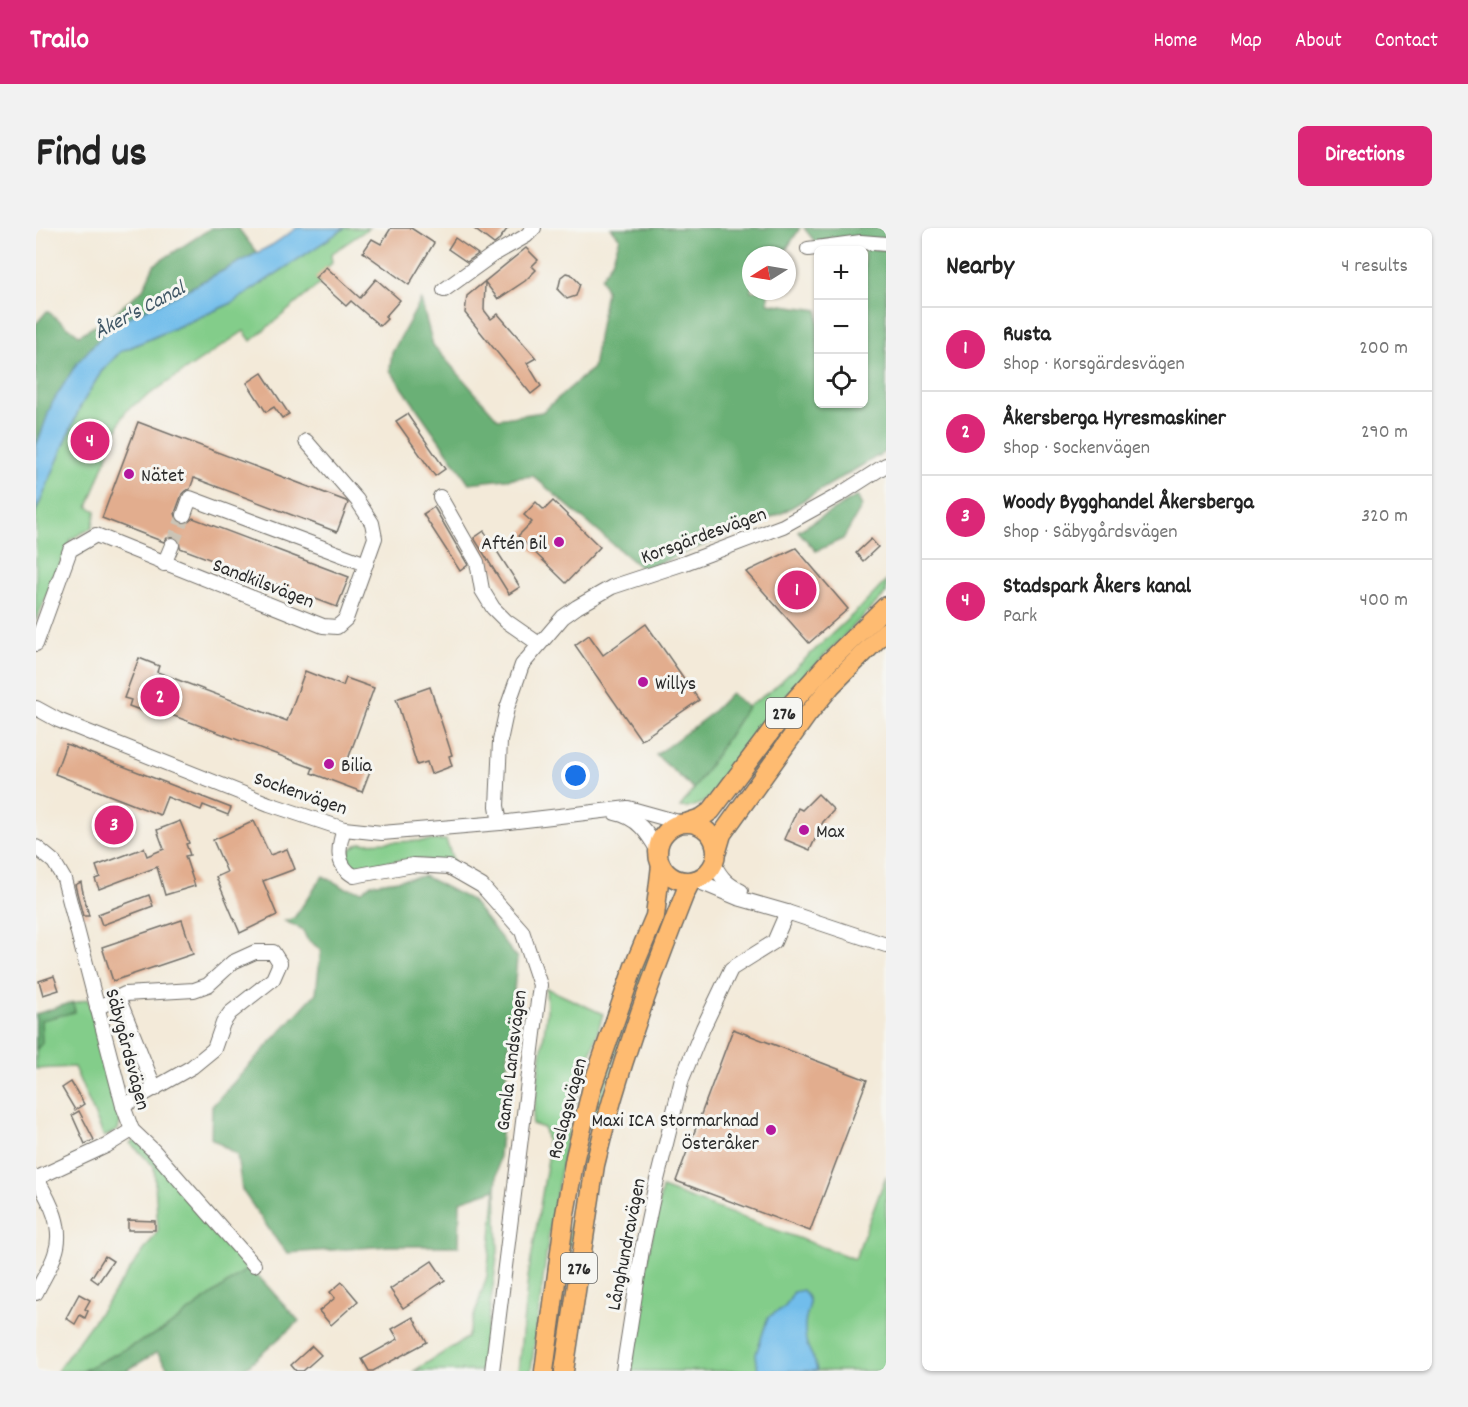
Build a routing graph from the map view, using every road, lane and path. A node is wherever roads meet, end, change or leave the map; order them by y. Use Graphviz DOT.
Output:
graph roads {
  1 [pos="534,228"];
  2 [pos="886,244"];
  3 [pos="808,249"];
  4 [pos="444,290"];
  5 [pos="306,441"];
  6 [pos="886,465"];
  7 [pos="440,497"];
  8 [pos="184,514"];
  9 [pos="172,545"];
  10 [pos="164,564"];
  11 [pos="366,564"];
  12 [pos="886,606"];
  13 [pos="886,631"];
  14 [pos="36,644"];
  15 [pos="539,644"];
  16 [pos="36,708"];
  17 [pos="604,811"];
  18 [pos="686,822"];
  19 [pos="500,823"];
  20 [pos="344,829"];
  21 [pos="36,847"];
  22 [pos="659,858"];
  23 [pos="716,858"];
  24 [pos="693,881"];
  25 [pos="787,912"];
  26 [pos="886,945"];
  27 [pos="118,997"];
  28 [pos="98,1008"];
  29 [pos="155,1089"];
  30 [pos="123,1106"];
  31 [pos="132,1130"];
  32 [pos="36,1178"];
  33 [pos="254,1265"];
  34 [pos="36,1293"];
  35 [pos="492,1371"];
  36 [pos="544,1371"];
  37 [pos="564,1371"];
  38 [pos="623,1371"];
  1 -- 4 [label="street"];
  2 -- 3 [label="street"];
  5 -- 11 [label="street, Sandkilsvägen"];
  6 -- 15 [label="street, Korsgärdesvägen"];
  7 -- 15 [label="street"];
  8 -- 11 [label="street"];
  9 -- 10 [label="street"];
  10 -- 11 [label="street, Sandkilsvägen"];
  10 -- 14 [label="street, Sandkilsvägen"];
  12 -- 18 [label="main road, 276"];
  13 -- 23 [label="main road, 276"];
  15 -- 19 [label="street, Korsgärdesvägen"];
  16 -- 20 [label="street, Sockenvägen"];
  17 -- 18 [label="street, Sockenvägen"];
  17 -- 19 [label="street, Sockenvägen"];
  17 -- 22 [label="street, Sockenvägen"];
  18 -- 22 [label="main road"];
  18 -- 23 [label="main road"];
  19 -- 20 [label="street, Sockenvägen"];
  20 -- 35 [label="street, Gamla Landsvägen"];
  21 -- 28 [label="street, Säbygårdsvägen"];
  22 -- 24 [label="main road"];
  22 -- 36 [label="main road, Roslagsvägen / 276"];
  23 -- 24 [label="main road"];
  23 -- 25 [label="street"];
  24 -- 25 [label="street"];
  24 -- 37 [label="main road, 276"];
  25 -- 26 [label="street"];
  25 -- 38 [label="street, Långhundravägen"];
  27 -- 28 [label="street"];
  27 -- 29 [label="street"];
  27 -- 29 [label="street"];
  28 -- 30 [label="street, Säbygårdsvägen"];
  29 -- 30 [label="street"];
  30 -- 31 [label="street, Säbygårdsvägen"];
  31 -- 32 [label="street"];
  31 -- 33 [label="street, Säbygårdsvägen"];
  32 -- 34 [label="street"];
}
